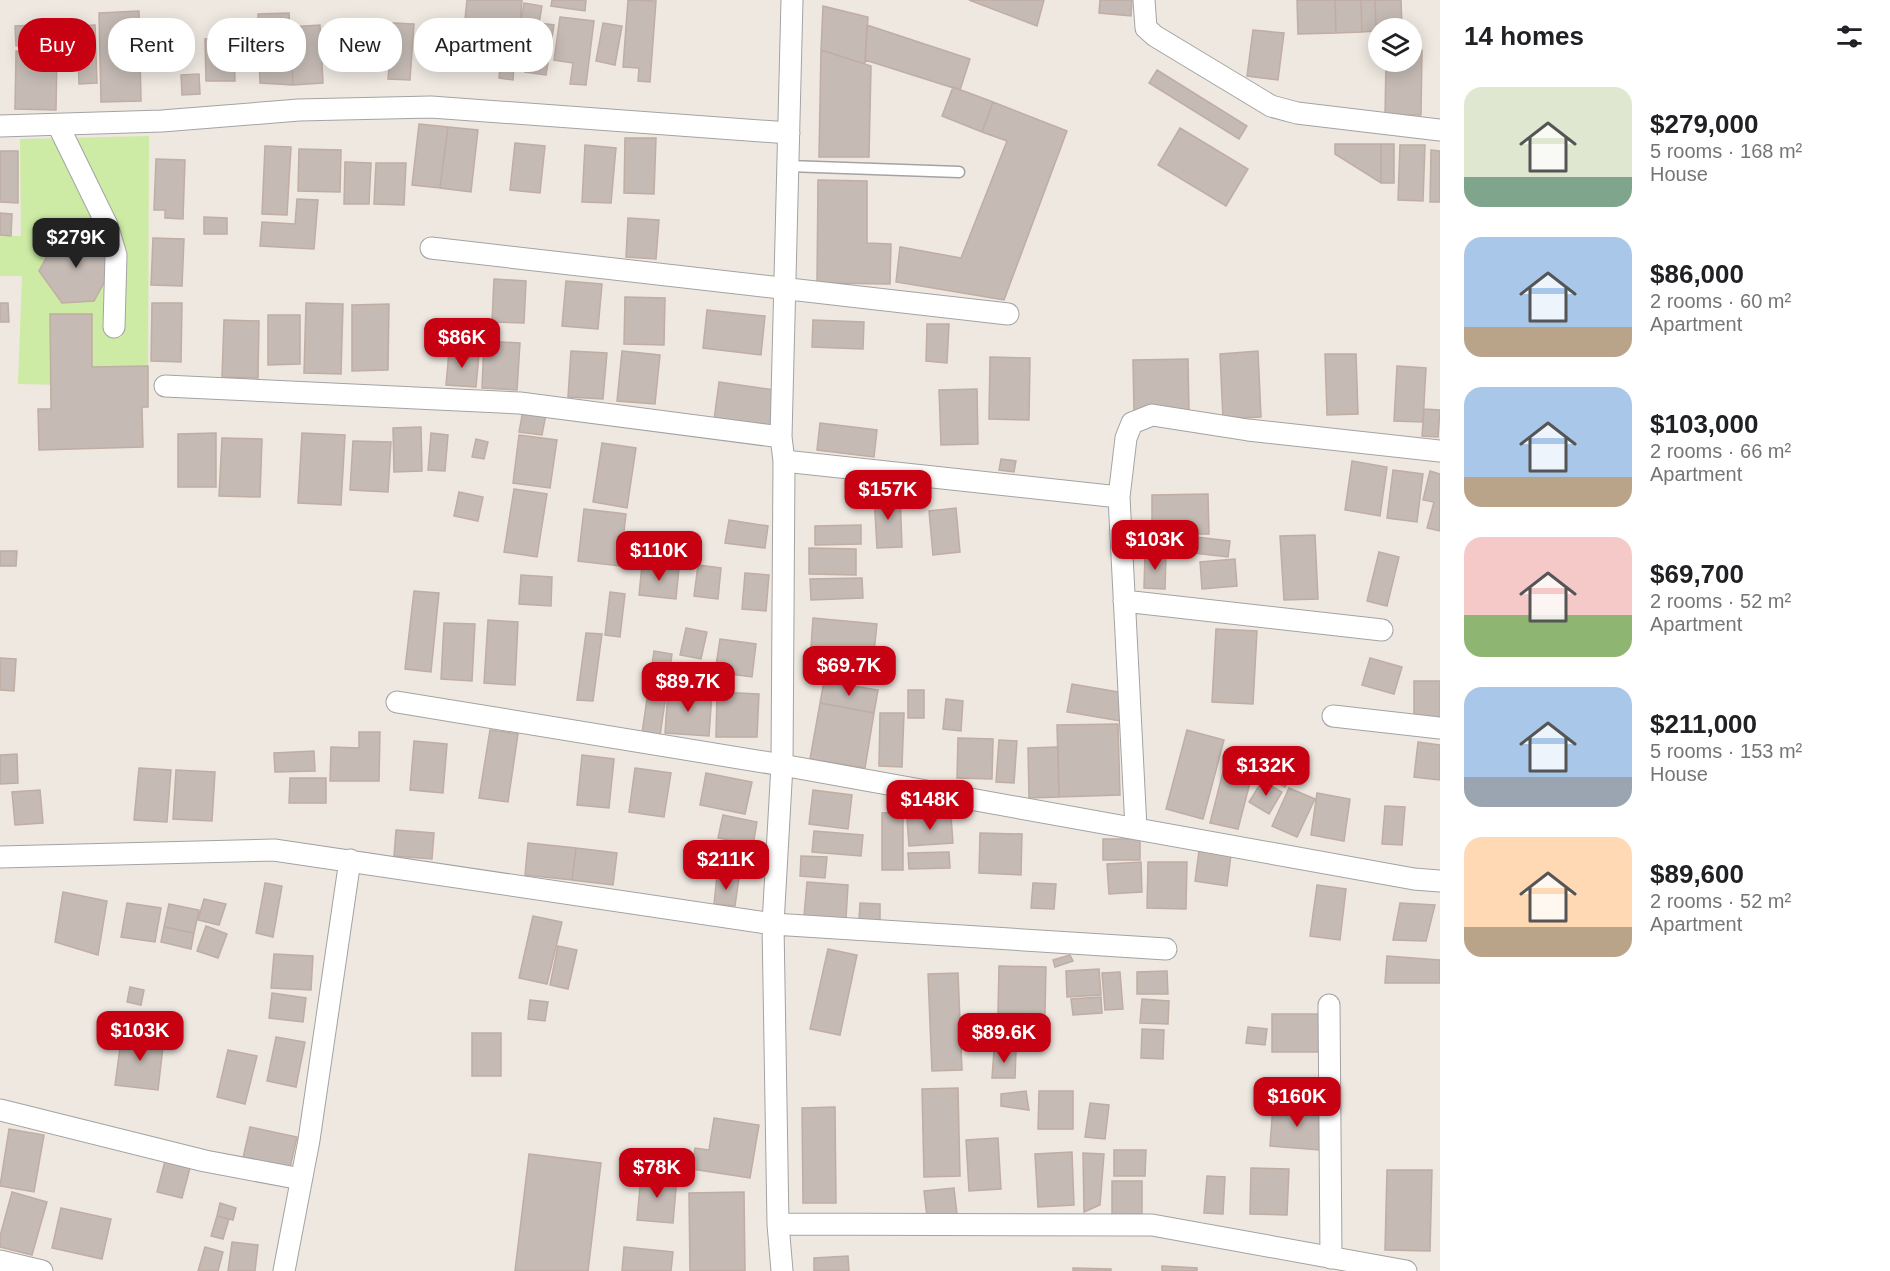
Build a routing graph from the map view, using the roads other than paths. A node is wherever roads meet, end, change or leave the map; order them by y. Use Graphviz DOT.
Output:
graph roads {
  1 [pos="792,0"];
  2 [pos="1144,0"];
  3 [pos="58,125"];
  4 [pos="0,126"];
  5 [pos="1440,130"];
  6 [pos="789,132"];
  7 [pos="788,166"];
  8 [pos="959,172"];
  9 [pos="431,248"];
  10 [pos="786,288"];
  11 [pos="1008,314"];
  12 [pos="114,327"];
  13 [pos="165,386"];
  14 [pos="781,437"];
  15 [pos="1440,451"];
  16 [pos="784,461"];
  17 [pos="1119,497"];
  18 [pos="1124,601"];
  19 [pos="1382,630"];
  20 [pos="397,702"];
  21 [pos="1333,716"];
  22 [pos="1440,728"];
  23 [pos="782,765"];
  24 [pos="1136,828"];
  25 [pos="0,857"];
  26 [pos="350,860"];
  27 [pos="1440,881"];
  28 [pos="773,924"];
  29 [pos="1166,949"];
  30 [pos="1329,1005"];
  31 [pos="0,1110"];
  32 [pos="301,1179"];
  33 [pos="778,1224"];
  34 [pos="1331,1258"];
  35 [pos="0,1261"];
  36 [pos="42,1271"];
  37 [pos="284,1271"];
  38 [pos="782,1271"];
  39 [pos="1406,1271"];
  1 -- 6 [label="street"];
  2 -- 5 [label="street"];
  3 -- 4 [label="street"];
  3 -- 6 [label="street"];
  3 -- 12 [label="street"];
  6 -- 7 [label="street"];
  7 -- 8 [label="lane"];
  7 -- 10 [label="street"];
  9 -- 10 [label="street"];
  10 -- 11 [label="street"];
  10 -- 14 [label="street"];
  13 -- 14 [label="street"];
  14 -- 16 [label="street"];
  15 -- 17 [label="street"];
  16 -- 17 [label="street"];
  16 -- 23 [label="street"];
  17 -- 18 [label="street"];
  18 -- 19 [label="street"];
  18 -- 24 [label="street"];
  20 -- 23 [label="street"];
  21 -- 22 [label="street"];
  23 -- 24 [label="street"];
  23 -- 28 [label="street"];
  24 -- 27 [label="street"];
  25 -- 26 [label="street"];
  26 -- 28 [label="street"];
  26 -- 32 [label="street"];
  28 -- 29 [label="street"];
  28 -- 33 [label="street"];
  30 -- 34 [label="street"];
  31 -- 32 [label="street"];
  32 -- 37 [label="street"];
  33 -- 34 [label="street"];
  33 -- 38 [label="street"];
  34 -- 39 [label="street"];
  35 -- 36 [label="street"];
}
